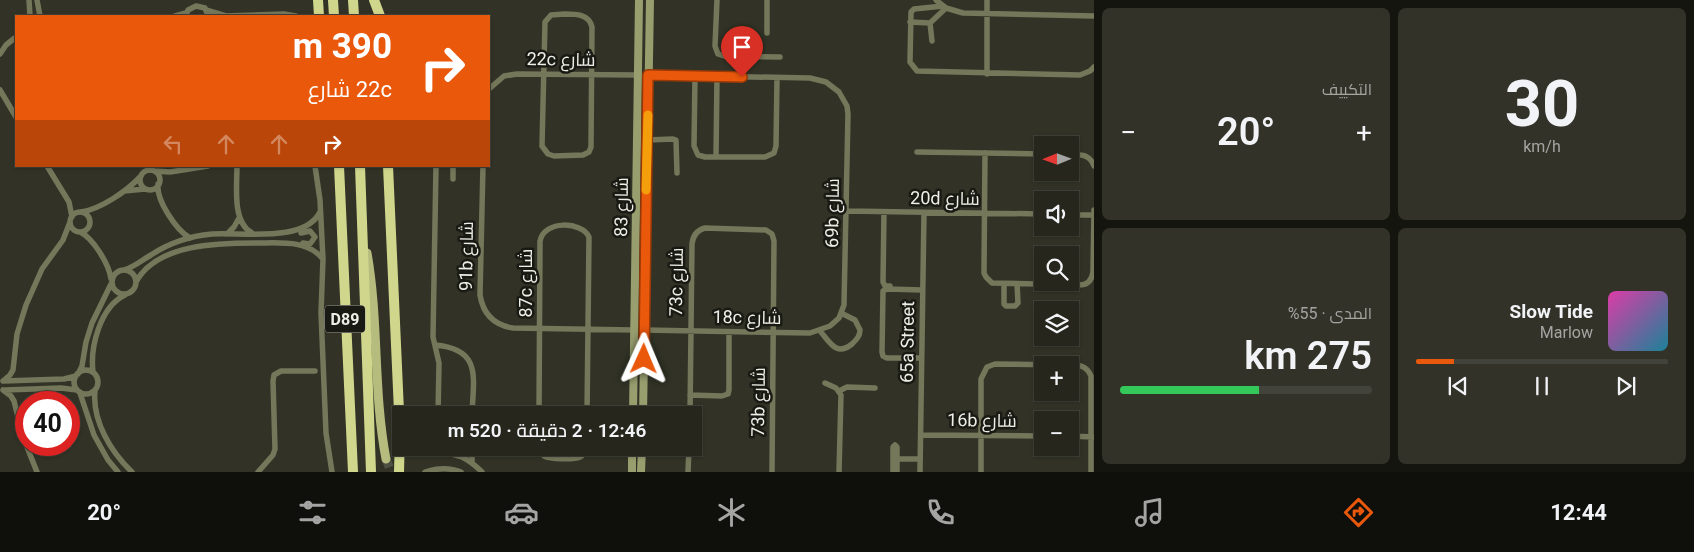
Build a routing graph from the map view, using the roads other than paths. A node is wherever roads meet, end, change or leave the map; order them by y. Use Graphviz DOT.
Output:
graph roads {
  1 [pos="30,0"];
  2 [pos="37,0"];
  3 [pos="192,0"];
  4 [pos="202,0"];
  5 [pos="313,0"];
  6 [pos="318,0"];
  7 [pos="333,0"];
  8 [pos="353,0"];
  9 [pos="374,0"];
  10 [pos="639,0"];
  11 [pos="650,0"];
  12 [pos="717,0"];
  13 [pos="767,0"];
  14 [pos="936,0"];
  15 [pos="987,0"];
  16 [pos="944,7"];
  17 [pos="187,12"];
  18 [pos="206,12"];
  19 [pos="987,14"];
  20 [pos="30,15"];
  21 [pos="40,15"];
  22 [pos="220,15"];
  23 [pos="254,15"];
  24 [pos="290,15"];
  25 [pos="315,15"];
  26 [pos="320,15"];
  27 [pos="334,15"];
  28 [pos="354,15"];
  29 [pos="380,15"];
  30 [pos="1094,16"];
  31 [pos="910,22"];
  32 [pos="930,23"];
  33 [pos="767,33"];
  34 [pos="15,38"];
  35 [pos="932,42"];
  36 [pos="0,54"];
  37 [pos="742,56"];
  38 [pos="780,57"];
  39 [pos="1094,67"];
  40 [pos="543,74"];
  41 [pos="987,74"];
  42 [pos="592,75"];
  43 [pos="648,75"];
  44 [pos="638,76"];
  45 [pos="695,76"];
  46 [pos="718,76"];
  47 [pos="742,77"];
  48 [pos="777,78"];
  49 [pos="490,88"];
  50 [pos="0,90"];
  51 [pos="15,115"];
  52 [pos="647,140"];
  53 [pos="917,152"];
  54 [pos="985,153"];
  55 [pos="1034,154"];
  56 [pos="1079,155"];
  57 [pos="716,157"];
  58 [pos="1094,166"];
  59 [pos="48,167"];
  60 [pos="202,167"];
  61 [pos="237,167"];
  62 [pos="315,167"];
  63 [pos="334,167"];
  64 [pos="339,167"];
  65 [pos="360,167"];
  66 [pos="388,167"];
  67 [pos="436,167"];
  68 [pos="453,167"];
  69 [pos="483,167"];
  70 [pos="150,169"];
  71 [pos="174,172"];
  72 [pos="677,173"];
  73 [pos="141,176"];
  74 [pos="453,180"];
  75 [pos="159,184"];
  76 [pos="145,189"];
  77 [pos="122,192"];
  78 [pos="99,207"];
  79 [pos="320,210"];
  80 [pos="1094,210"];
  81 [pos="847,211"];
  82 [pos="81,212"];
  83 [pos="884,212"];
  84 [pos="924,213"];
  85 [pos="984,213"];
  86 [pos="1034,214"];
  87 [pos="1079,215"];
  88 [pos="1094,215"];
  89 [pos="238,218"];
  90 [pos="71,220"];
  91 [pos="90,224"];
  92 [pos="79,232"];
  93 [pos="252,233"];
  94 [pos="283,233"];
  95 [pos="227,234"];
  96 [pos="341,236"];
  97 [pos="363,236"];
  98 [pos="190,238"];
  99 [pos="63,240"];
  100 [pos="283,243"];
  101 [pos="323,259"];
  102 [pos="124,270"];
  103 [pos="111,282"];
  104 [pos="136,282"];
  105 [pos="1004,284"];
  106 [pos="1018,284"];
  107 [pos="922,288"];
  108 [pos="125,295"];
  109 [pos="842,313"];
  110 [pos="540,329"];
  111 [pos="588,330"];
  112 [pos="634,330"];
  113 [pos="644,330"];
  114 [pos="690,331"];
  115 [pos="820,331"];
  116 [pos="729,332"];
  117 [pos="774,332"];
  118 [pos="435,345"];
  119 [pos="922,358"];
  120 [pos="1034,365"];
  121 [pos="1079,366"];
  122 [pos="14,367"];
  123 [pos="315,371"];
  124 [pos="93,372"];
  125 [pos="643,373"];
  126 [pos="77,375"];
  127 [pos="26,380"];
  128 [pos="2,381"];
  129 [pos="825,382"];
  130 [pos="875,388"];
  131 [pos="2,390"];
  132 [pos="26,390"];
  133 [pos="75,391"];
  134 [pos="78,391"];
  135 [pos="95,391"];
  136 [pos="839,391"];
  137 [pos="80,393"];
  138 [pos="690,395"];
  139 [pos="80,397"];
  140 [pos="15,404"];
  141 [pos="438,406"];
  142 [pos="472,406"];
  143 [pos="539,406"];
  144 [pos="587,406"];
  145 [pos="633,406"];
  146 [pos="643,406"];
  147 [pos="690,406"];
  148 [pos="350,424"];
  149 [pos="921,434"];
  150 [pos="981,435"];
  151 [pos="1034,436"];
  152 [pos="1079,436"];
  153 [pos="1092,437"];
  154 [pos="31,456"];
  155 [pos="456,456"];
  156 [pos="472,456"];
  157 [pos="544,456"];
  158 [pos="581,456"];
  159 [pos="632,456"];
  160 [pos="642,456"];
  161 [pos="689,456"];
  162 [pos="386,459"];
  163 [pos="897,459"];
  164 [pos="920,459"];
  165 [pos="472,462"];
  166 [pos="1092,469"];
  167 [pos="37,472"];
  168 [pos="118,472"];
  169 [pos="132,472"];
  170 [pos="258,472"];
  171 [pos="332,472"];
  172 [pos="348,472"];
  173 [pos="353,472"];
  174 [pos="371,472"];
  175 [pos="399,472"];
  176 [pos="425,472"];
  177 [pos="461,472"];
  178 [pos="482,472"];
  179 [pos="632,472"];
  180 [pos="641,472"];
  181 [pos="688,472"];
  182 [pos="772,472"];
  183 [pos="839,472"];
  184 [pos="893,472"];
  185 [pos="897,472"];
  186 [pos="920,472"];
  187 [pos="981,472"];
  1 -- 20 [label="street"];
  2 -- 21 [label="street"];
  3 -- 17 [label="street"];
  4 -- 18 [label="street"];
  5 -- 25 [label="street"];
  6 -- 26 [label="highway"];
  7 -- 27 [label="highway"];
  8 -- 28 [label="highway"];
  9 -- 29 [label="highway"];
  10 -- 44 [label="street, شارع 83"];
  11 -- 43 [label="street, شارع 83"];
  12 -- 37 [label="street"];
  13 -- 33 [label="street"];
  14 -- 16 [label="street"];
  15 -- 19 [label="street"];
  16 -- 19 [label="street"];
  16 -- 31 [label="street"];
  16 -- 32 [label="street"];
  17 -- 18 [label="street"];
  18 -- 22 [label="street"];
  19 -- 30 [label="street"];
  19 -- 41 [label="street"];
  23 -- 24 [label="street"];
  31 -- 32 [label="street"];
  31 -- 41 [label="street"];
  32 -- 35 [label="street"];
  34 -- 36 [label="street"];
  37 -- 38 [label="street"];
  37 -- 47 [label="street"];
  39 -- 41 [label="street"];
  40 -- 42 [label="street, 22c شارع"];
  40 -- 42 [label="street"];
  40 -- 42 [label="street"];
  40 -- 49 [label="street, 22c شارع"];
  42 -- 44 [label="street, 22c شارع"];
  43 -- 45 [label="street"];
  43 -- 52 [label="street, شارع 83"];
  44 -- 112 [label="street, شارع 83"];
  45 -- 46 [label="street"];
  45 -- 57 [label="street"];
  46 -- 47 [label="street"];
  46 -- 57 [label="street"];
  47 -- 48 [label="street"];
  48 -- 57 [label="street"];
  48 -- 81 [label="street, 69b شارع"];
  50 -- 51 [label="street"];
  52 -- 72 [label="street"];
  52 -- 113 [label="street, شارع 83"];
  53 -- 54 [label="street"];
  54 -- 55 [label="street"];
  54 -- 85 [label="street"];
  56 -- 58 [label="street"];
  59 -- 90 [label="street"];
  60 -- 71 [label="street"];
  61 -- 89 [label="street"];
  62 -- 79 [label="street"];
  63 -- 96 [label="highway"];
  64 -- 96 [label="highway, D89"];
  65 -- 97 [label="highway, D89"];
  66 -- 175 [label="highway"];
  67 -- 118 [label="street"];
  68 -- 74 [label="street"];
  69 -- 110 [label="street, 91b شارع"];
  70 -- 71 [label="street"];
  70 -- 73 [label="street"];
  70 -- 75 [label="street"];
  71 -- 75 [label="street"];
  73 -- 76 [label="street"];
  73 -- 77 [label="street"];
  75 -- 76 [label="street"];
  75 -- 98 [label="street"];
  76 -- 77 [label="street"];
  77 -- 78 [label="street"];
  78 -- 82 [label="street"];
  78 -- 91 [label="street"];
  79 -- 94 [label="street"];
  79 -- 101 [label="street"];
  80 -- 88 [label="street"];
  81 -- 83 [label="street, 20d شارع"];
  81 -- 109 [label="street, 69b شارع"];
  82 -- 90 [label="street"];
  82 -- 91 [label="street"];
  83 -- 84 [label="street, 20d شارع"];
  83 -- 107 [label="street"];
  84 -- 85 [label="street, 20d شارع"];
  84 -- 107 [label="street, 65a Street"];
  85 -- 86 [label="street, 20d شارع"];
  85 -- 105 [label="street"];
  87 -- 88 [label="street"];
  88 -- 106 [label="street"];
  89 -- 93 [label="street"];
  89 -- 95 [label="street"];
  90 -- 92 [label="street"];
  90 -- 99 [label="street"];
  91 -- 92 [label="street"];
  92 -- 99 [label="street"];
  92 -- 103 [label="street"];
  93 -- 94 [label="street"];
  93 -- 95 [label="street"];
  94 -- 100 [label="street"];
  95 -- 98 [label="street"];
  96 -- 148 [label="highway, D89"];
  97 -- 162 [label="main road"];
  97 -- 174 [label="highway, D89"];
  98 -- 102 [label="street"];
  99 -- 122 [label="street"];
  100 -- 101 [label="street"];
  100 -- 104 [label="street"];
  101 -- 171 [label="street"];
  102 -- 103 [label="street"];
  102 -- 104 [label="street"];
  103 -- 108 [label="street"];
  103 -- 126 [label="street"];
  104 -- 108 [label="street"];
  105 -- 106 [label="street"];
  105 -- 106 [label="street"];
  107 -- 119 [label="street, 65a Street"];
  107 -- 119 [label="street"];
  108 -- 124 [label="street"];
  109 -- 115 [label="street"];
  109 -- 115 [label="street"];
  110 -- 111 [label="street"];
  110 -- 111 [label="street, 87c شارع"];
  110 -- 143 [label="street"];
  111 -- 112 [label="street"];
  111 -- 144 [label="street"];
  112 -- 125 [label="street"];
  112 -- 145 [label="street, شارع 83"];
  113 -- 114 [label="street, 18c شارع"];
  113 -- 125 [label="street, شارع 83"];
  114 -- 116 [label="street, 18c شارع"];
  114 -- 117 [label="street, 73c شارع"];
  114 -- 138 [label="street"];
  115 -- 117 [label="street, 18c شارع"];
  116 -- 117 [label="street, 18c شارع"];
  116 -- 138 [label="street"];
  117 -- 182 [label="street, 73b شارع"];
  118 -- 141 [label="street"];
  118 -- 142 [label="street"];
  119 -- 149 [label="street, 65a Street"];
  120 -- 150 [label="street"];
  121 -- 153 [label="street"];
  122 -- 127 [label="street"];
  122 -- 128 [label="street"];
  123 -- 170 [label="street"];
  124 -- 126 [label="street"];
  124 -- 135 [label="street"];
  125 -- 146 [label="street, شارع 83"];
  126 -- 127 [label="street"];
  126 -- 134 [label="street"];
  127 -- 128 [label="street"];
  129 -- 136 [label="street"];
  130 -- 136 [label="street"];
  131 -- 132 [label="street"];
  131 -- 140 [label="street"];
  132 -- 133 [label="street"];
  135 -- 137 [label="street"];
  135 -- 169 [label="street"];
  136 -- 183 [label="street"];
  138 -- 147 [label="street"];
  139 -- 168 [label="street"];
  148 -- 172 [label="main road"];
  148 -- 173 [label="highway, D89"];
  149 -- 150 [label="street, 16b شارع"];
  149 -- 164 [label="street, 65a Street"];
  150 -- 151 [label="street, 16b شارع"];
  150 -- 187 [label="street"];
  152 -- 153 [label="street"];
  153 -- 166 [label="street"];
  154 -- 167 [label="street"];
  155 -- 165 [label="street"];
  156 -- 165 [label="street"];
  157 -- 158 [label="street"];
  159 -- 179 [label="street"];
  160 -- 180 [label="street"];
  161 -- 181 [label="street"];
  163 -- 164 [label="street"];
  163 -- 184 [label="street"];
  163 -- 185 [label="street"];
  164 -- 186 [label="street, 65a Street"];
  165 -- 178 [label="street"];
  176 -- 177 [label="street"];
}
